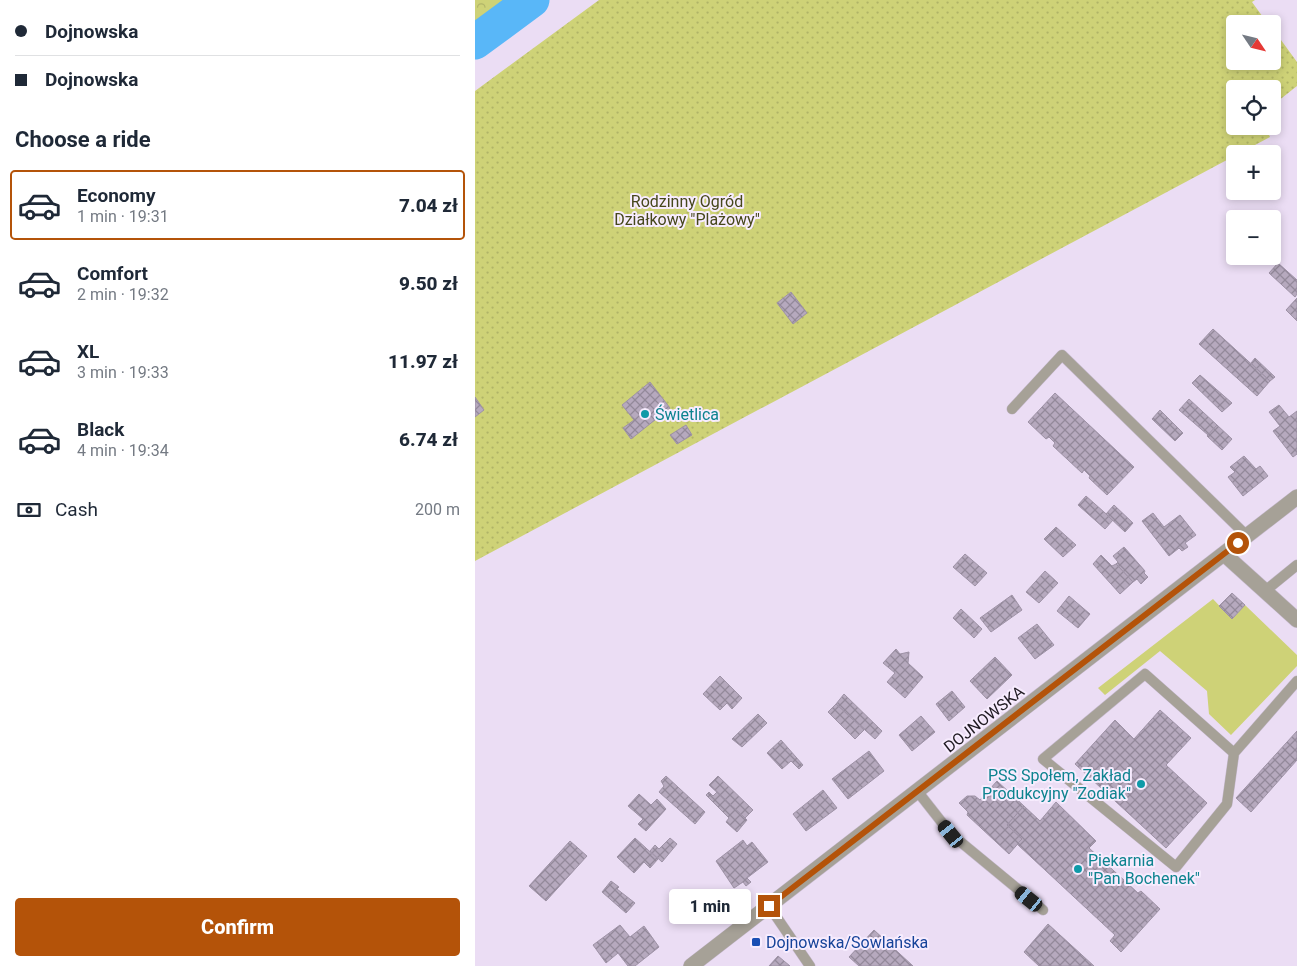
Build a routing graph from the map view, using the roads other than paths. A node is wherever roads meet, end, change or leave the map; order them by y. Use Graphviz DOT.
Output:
graph roads {
  1 [pos="1012,409"];
  2 [pos="1297,497"];
  3 [pos="1247,536"];
  4 [pos="1224,554"];
  5 [pos="1297,565"];
  6 [pos="1265,591"];
  7 [pos="1297,620"];
  8 [pos="1297,682"];
  9 [pos="1234,753"];
  10 [pos="918,792"];
  11 [pos="769,906"];
  12 [pos="1043,910"];
  13 [pos="691,966"];
  14 [pos="810,966"];
  1 -- 3 [label="lane"];
  2 -- 3 [label="street, DOJNOWSKA"];
  3 -- 4 [label="street, DOJNOWSKA"];
  4 -- 6 [label="street"];
  4 -- 10 [label="street, DOJNOWSKA"];
  5 -- 6 [label="lane"];
  6 -- 7 [label="street"];
  8 -- 9 [label="lane"];
  9 -- 9 [label="lane"];
  10 -- 11 [label="street, DOJNOWSKA"];
  10 -- 12 [label="lane"];
  11 -- 13 [label="street, DOJNOWSKA"];
  11 -- 14 [label="lane"];
}
